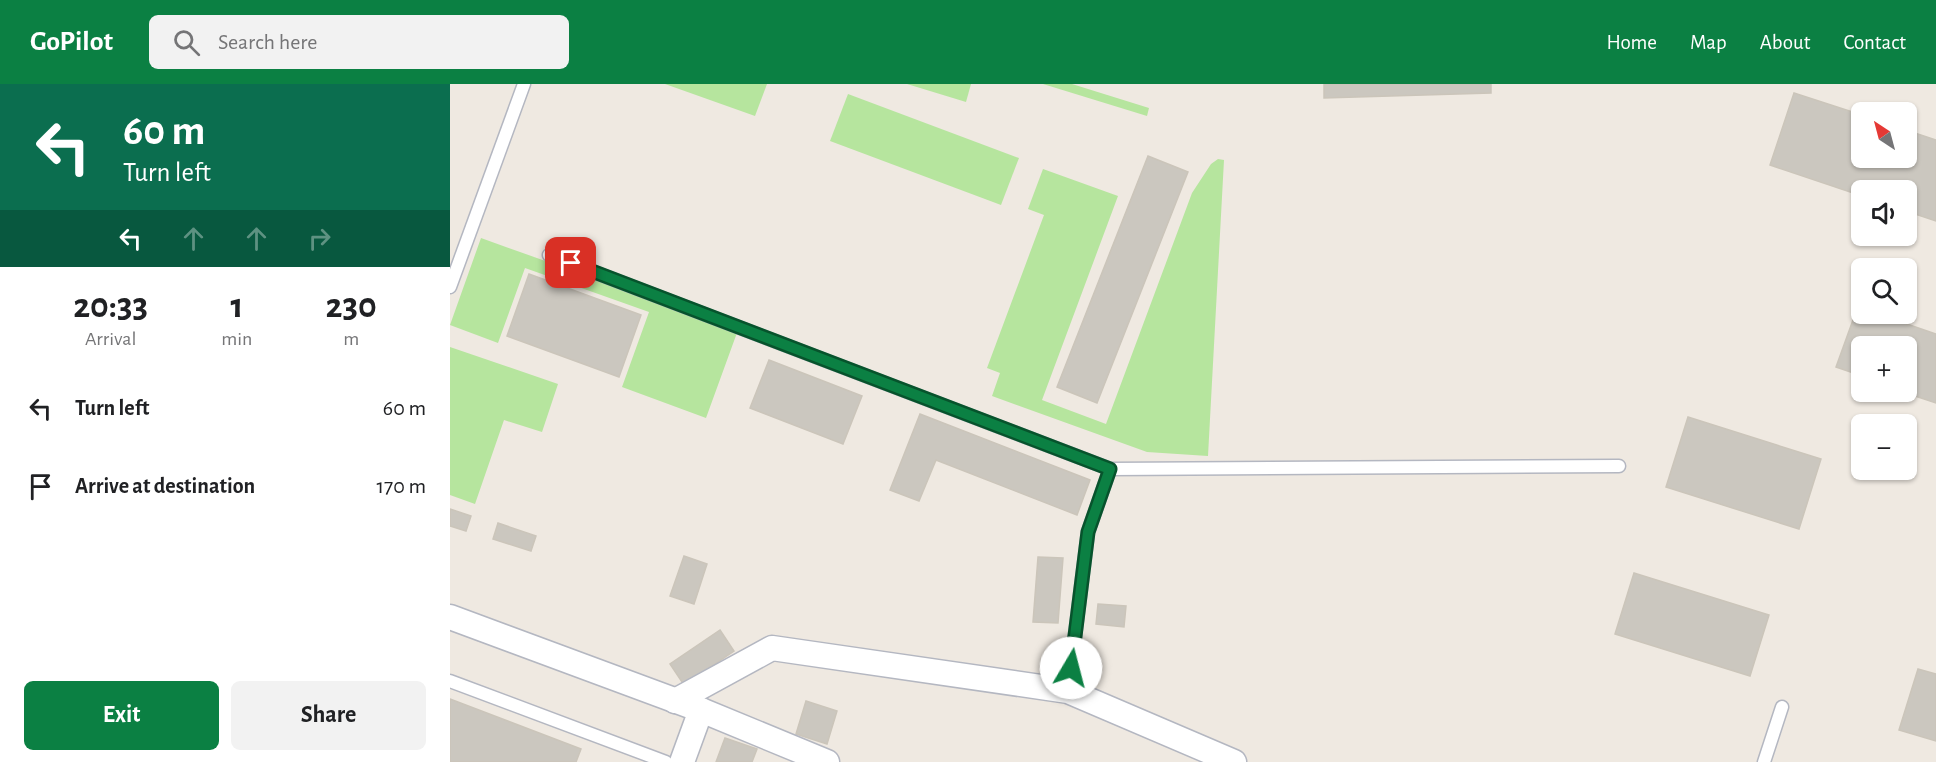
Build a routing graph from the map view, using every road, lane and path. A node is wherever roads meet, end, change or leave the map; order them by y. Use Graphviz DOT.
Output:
graph roads {
  1 [pos="524,84"];
  2 [pos="549,255"];
  3 [pos="450,287"];
  4 [pos="1619,466"];
  5 [pos="1110,469"];
  6 [pos="450,617"];
  7 [pos="450,681"];
  8 [pos="1068,691"];
  9 [pos="675,701"];
  10 [pos="1782,707"];
  11 [pos="701,710"];
  12 [pos="666,762"];
  13 [pos="682,762"];
  14 [pos="826,762"];
  15 [pos="1234,762"];
  16 [pos="1764,762"];
  1 -- 3 [label="lane"];
  2 -- 5 [label="lane"];
  4 -- 5 [label="lane"];
  5 -- 8 [label="lane"];
  6 -- 9 [label="street"];
  7 -- 12 [label="lane"];
  8 -- 9 [label="street"];
  8 -- 15 [label="street"];
  9 -- 11 [label="street"];
  10 -- 16 [label="lane"];
  11 -- 13 [label="street"];
  11 -- 14 [label="street"];
}
